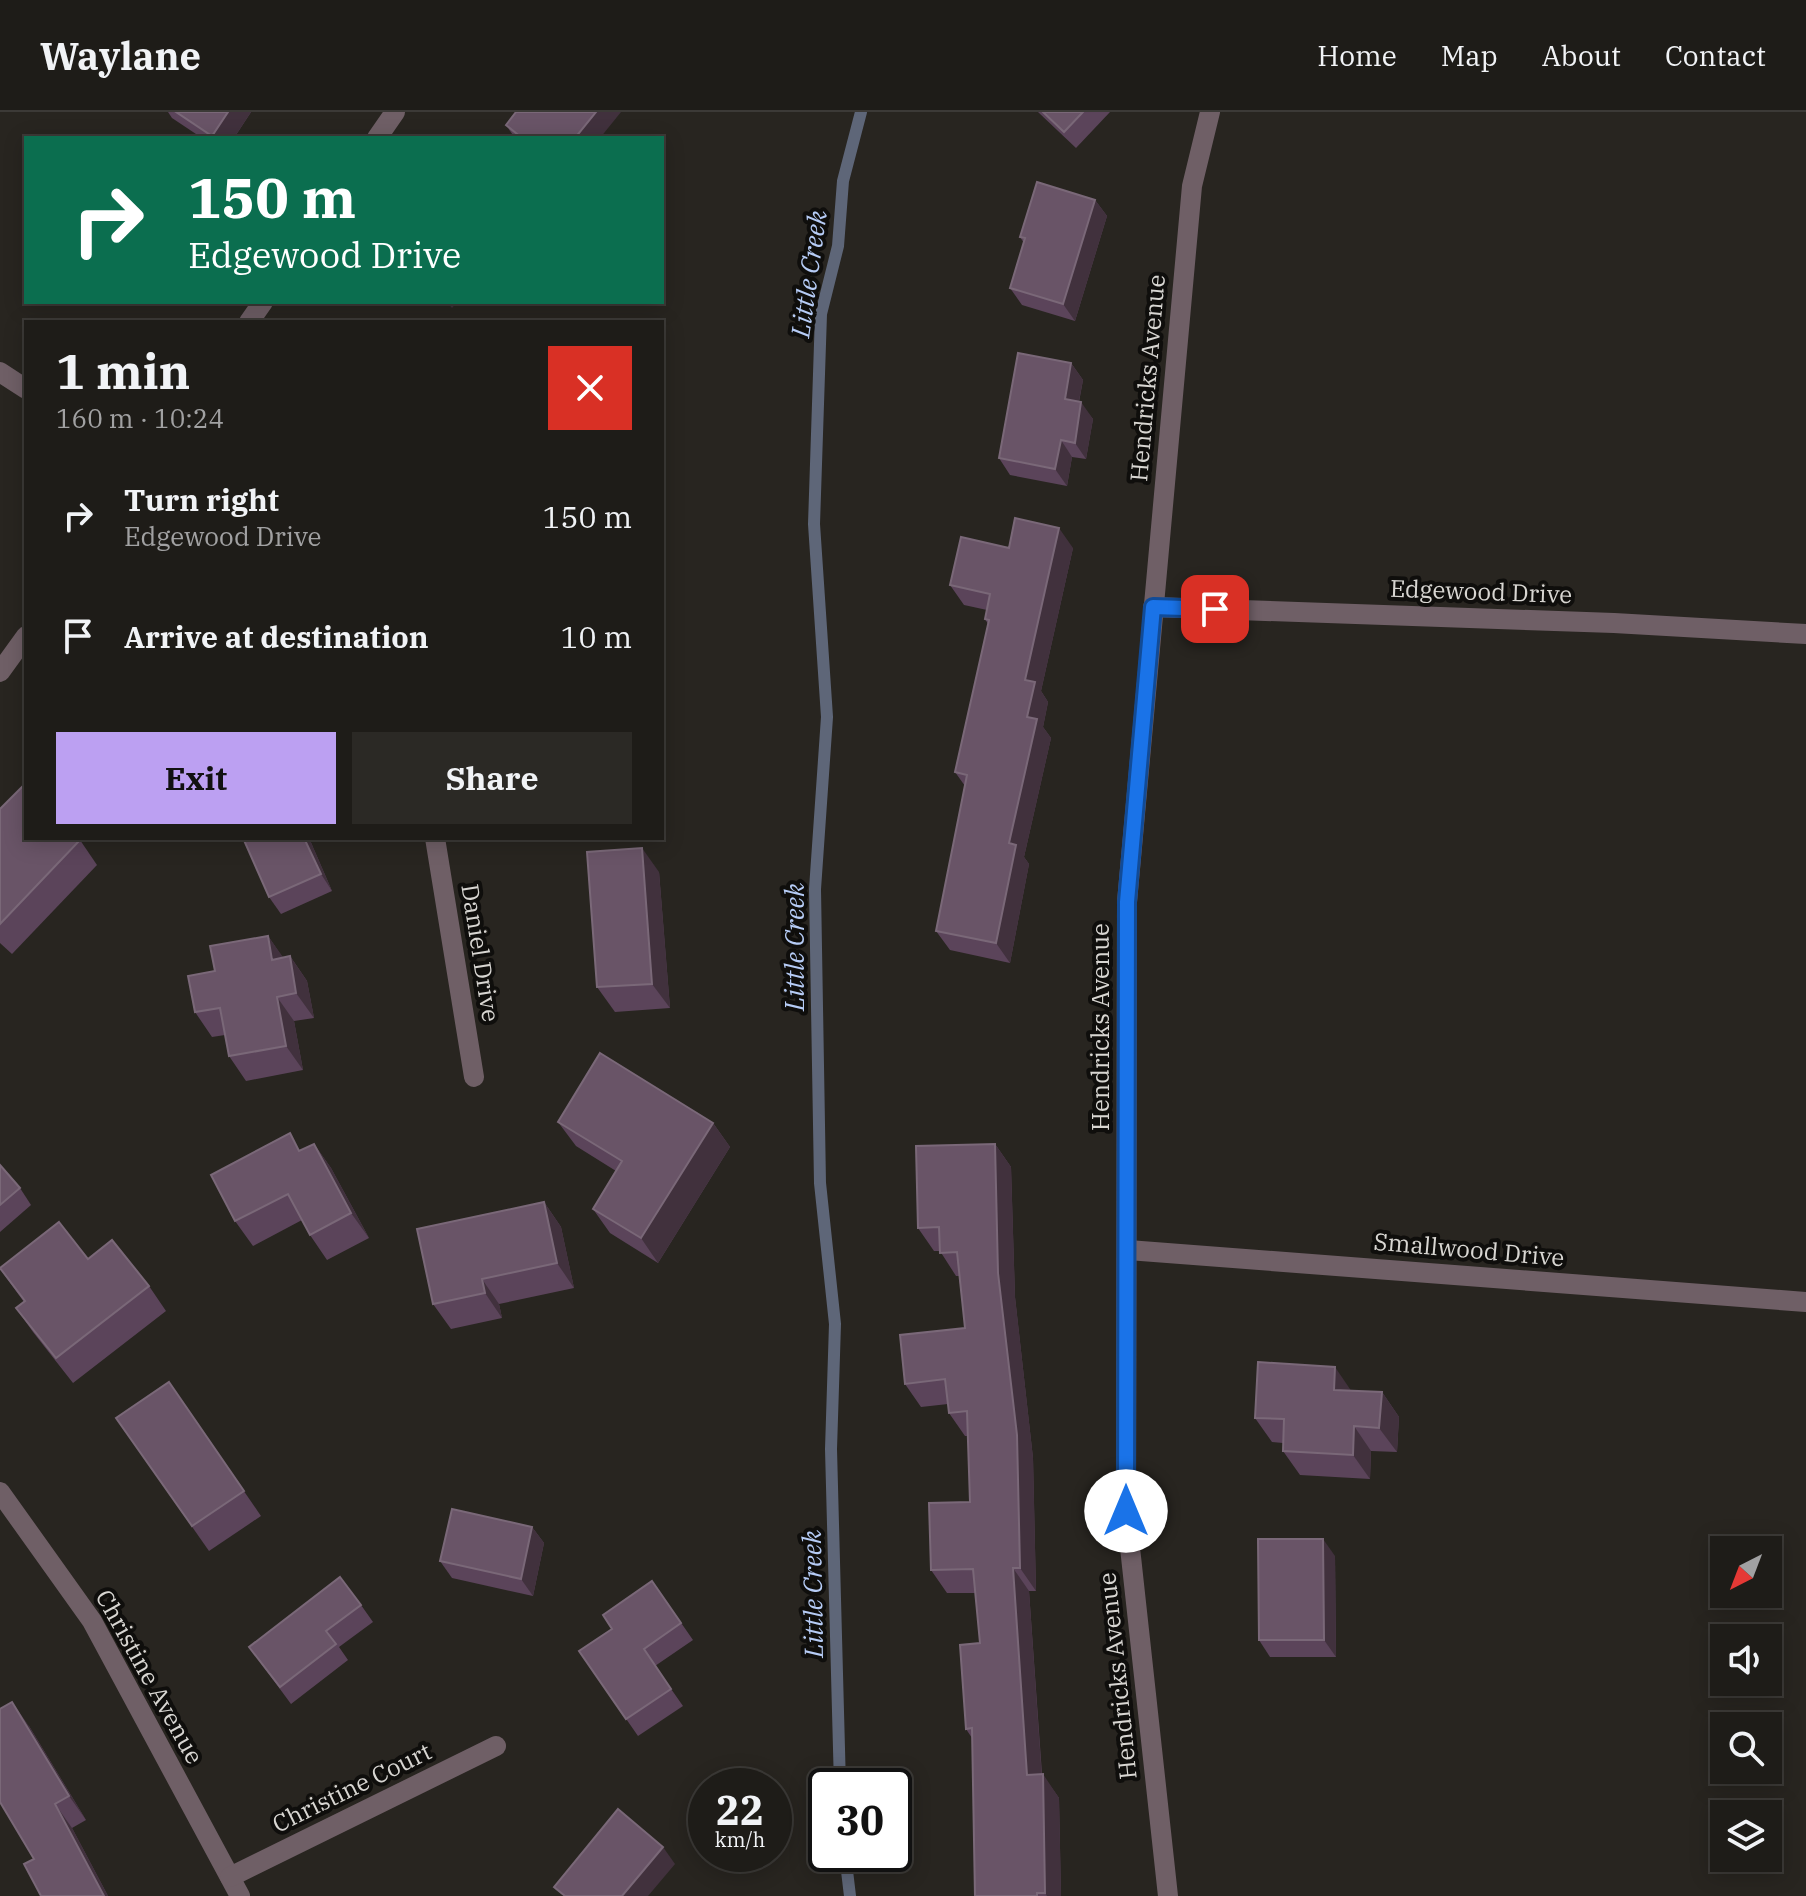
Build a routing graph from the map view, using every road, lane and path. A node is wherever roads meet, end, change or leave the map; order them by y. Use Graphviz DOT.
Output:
graph roads {
  1 [pos="395,112"];
  2 [pos="1210,112"];
  3 [pos="378,136"];
  4 [pos="0,372"];
  5 [pos="24,388"];
  6 [pos="1153,607"];
  7 [pos="1806,634"];
  8 [pos="24,639"];
  9 [pos="0,672"];
  10 [pos="435,840"];
  11 [pos="474,1077"];
  12 [pos="1128,1250"];
  13 [pos="1806,1302"];
  14 [pos="0,1492"];
  15 [pos="496,1746"];
  16 [pos="230,1877"];
  17 [pos="240,1896"];
  18 [pos="1168,1896"];
  1 -- 3 [label="street"];
  2 -- 6 [label="street, Hendricks Avenue"];
  4 -- 5 [label="street"];
  6 -- 7 [label="street, Edgewood Drive"];
  6 -- 12 [label="street, Hendricks Avenue"];
  8 -- 9 [label="street"];
  10 -- 11 [label="street, Daniel Drive"];
  12 -- 13 [label="street, Smallwood Drive"];
  12 -- 18 [label="street, Hendricks Avenue"];
  14 -- 16 [label="street, Christine Avenue"];
  15 -- 16 [label="street, Christine Court"];
  16 -- 17 [label="street, Christine Avenue"];
}
